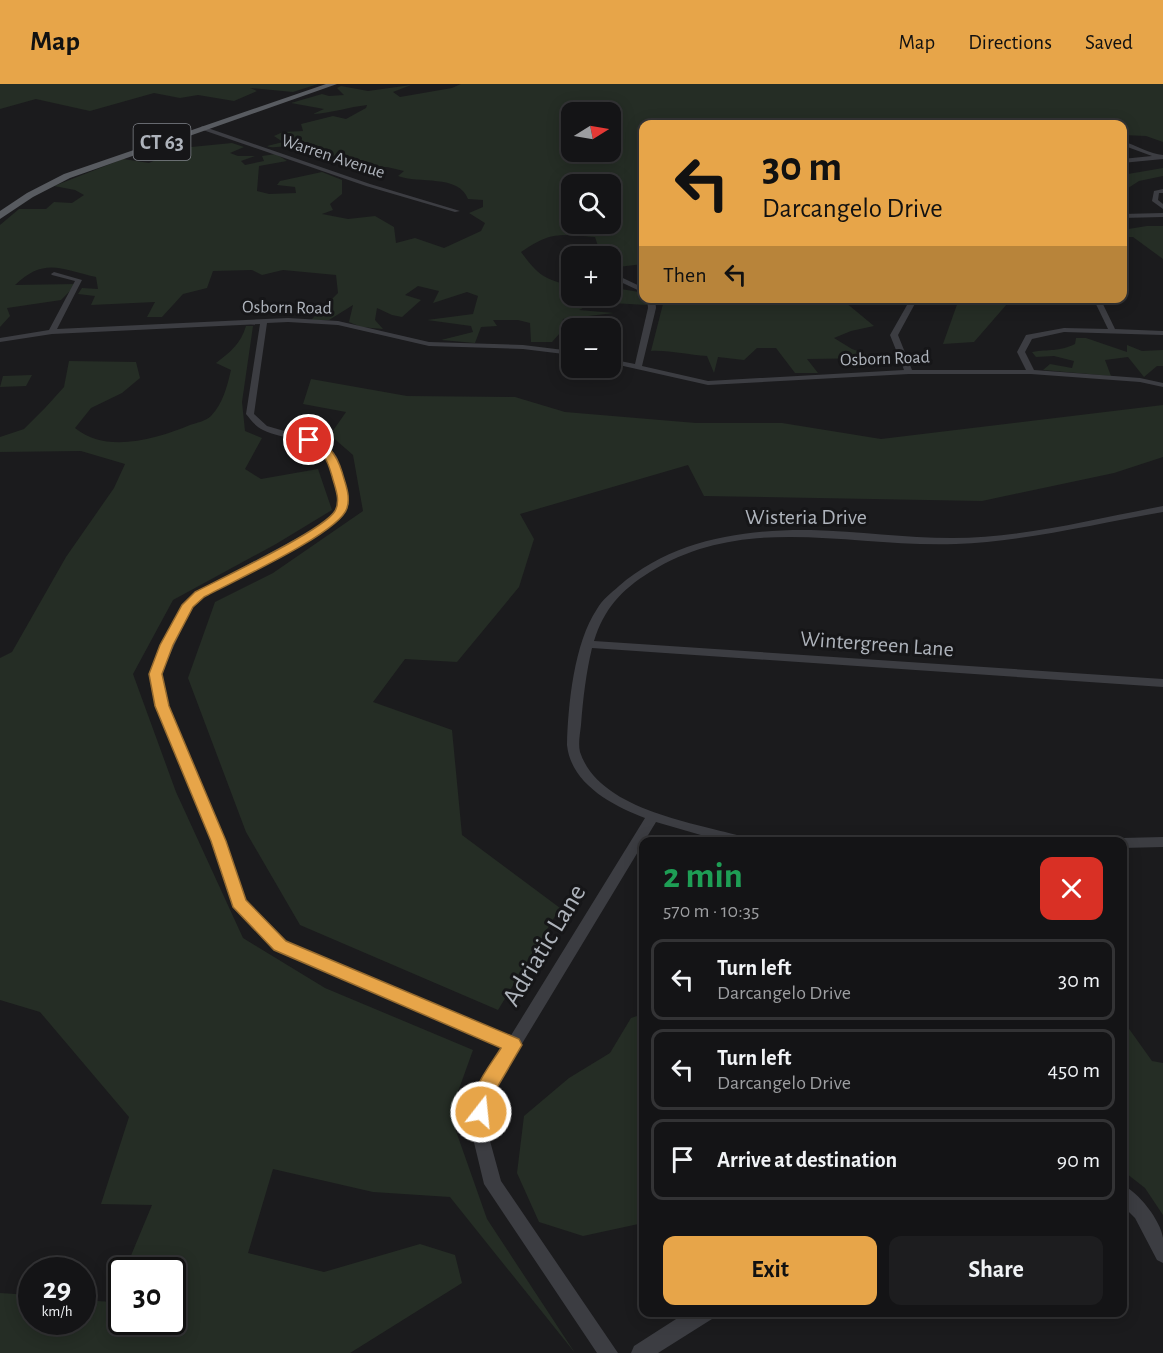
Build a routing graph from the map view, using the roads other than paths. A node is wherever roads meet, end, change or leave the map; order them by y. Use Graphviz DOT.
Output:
graph roads {
  1 [pos="333,84"];
  2 [pos="202,128"];
  3 [pos="1127,144"];
  4 [pos="1160,157"];
  5 [pos="1127,160"];
  6 [pos="1163,191"];
  7 [pos="1163,207"];
  8 [pos="457,211"];
  9 [pos="1163,215"];
  10 [pos="0,216"];
  11 [pos="1127,216"];
  12 [pos="54,274"];
  13 [pos="621,280"];
  14 [pos="639,288"];
  15 [pos="651,303"];
  16 [pos="912,303"];
  17 [pos="1098,303"];
  18 [pos="264,321"];
  19 [pos="1112,330"];
  20 [pos="52,332"];
  21 [pos="1163,333"];
  22 [pos="0,340"];
  23 [pos="561,352"];
  24 [pos="621,363"];
  25 [pos="638,367"];
  26 [pos="909,372"];
  27 [pos="1031,372"];
  28 [pos="1163,385"];
  29 [pos="1162,510"];
  30 [pos="588,644"];
  31 [pos="1163,683"];
  32 [pos="652,817"];
  33 [pos="640,837"];
  34 [pos="727,837"];
  35 [pos="639,838"];
  36 [pos="1163,842"];
  37 [pos="1127,843"];
  38 [pos="513,1045"];
  39 [pos="1127,1198"];
  40 [pos="1163,1254"];
  41 [pos="697,1317"];
  42 [pos="608,1353"];
  43 [pos="641,1353"];
  1 -- 2 [label="main road, CT 63"];
  2 -- 8 [label="street, Warren Avenue"];
  2 -- 10 [label="main road, CT 63"];
  3 -- 4 [label="street"];
  4 -- 5 [label="street"];
  6 -- 7 [label="street"];
  9 -- 11 [label="street"];
  12 -- 20 [label="street"];
  13 -- 14 [label="street"];
  15 -- 25 [label="street"];
  16 -- 26 [label="street"];
  17 -- 19 [label="street"];
  18 -- 20 [label="street, Osborn Road"];
  18 -- 23 [label="street, Osborn Road"];
  18 -- 38 [label="street"];
  19 -- 21 [label="street"];
  19 -- 27 [label="street"];
  20 -- 22 [label="street, Osborn Road"];
  24 -- 25 [label="street, Osborn Road"];
  25 -- 26 [label="street, Osborn Road"];
  26 -- 27 [label="street, Osborn Road"];
  27 -- 28 [label="street, Osborn Road"];
  29 -- 30 [label="street, Wisteria Drive"];
  30 -- 31 [label="street, Wintergreen Lane"];
  30 -- 32 [label="street, Wisteria Drive"];
  32 -- 33 [label="street, Adriatic Lane"];
  32 -- 34 [label="street, Wisteria Drive"];
  35 -- 38 [label="street, Adriatic Lane"];
  36 -- 37 [label="street"];
  38 -- 42 [label="street, Adriatic Lane"];
  39 -- 40 [label="street"];
  41 -- 43 [label="street"];
}
